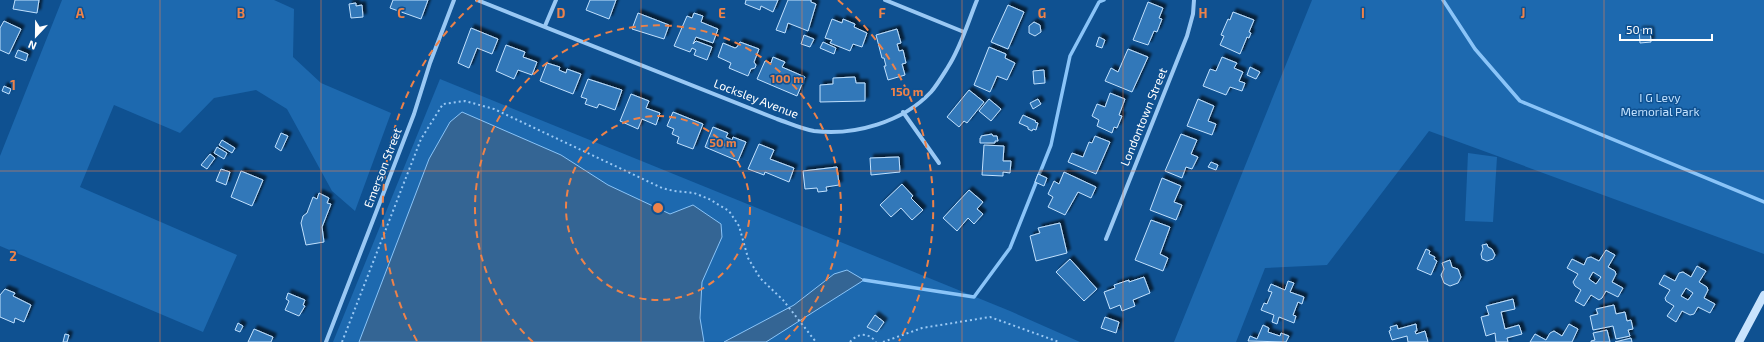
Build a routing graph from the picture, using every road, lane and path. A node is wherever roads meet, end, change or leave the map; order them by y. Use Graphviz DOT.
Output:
graph roads {
  1 [pos="454,0"];
  2 [pos="477,0"];
  3 [pos="556,0"];
  4 [pos="885,0"];
  5 [pos="977,0"];
  6 [pos="1194,0"];
  7 [pos="545,26"];
  8 [pos="964,32"];
  9 [pos="903,112"];
  10 [pos="938,163"];
  11 [pos="1106,239"];
  12 [pos="1764,295"];
  13 [pos="326,342"];
  14 [pos="342,342"];
  15 [pos="816,342"];
  16 [pos="850,342"];
  17 [pos="876,342"];
  18 [pos="883,342"];
  19 [pos="1059,342"];
  20 [pos="1739,342"];
  1 -- 13 [label="street, Emerson Street"];
  2 -- 7 [label="street, Locksley Avenue"];
  3 -- 7 [label="street"];
  4 -- 8 [label="street"];
  5 -- 8 [label="street, Locksley Avenue"];
  6 -- 11 [label="street, Londontown Street"];
  7 -- 9 [label="street, Locksley Avenue"];
  8 -- 9 [label="street, Locksley Avenue"];
  9 -- 10 [label="street"];
  12 -- 20 [label="main road"];
  14 -- 15 [label="path"];
  16 -- 17 [label="path"];
  18 -- 19 [label="path"];
}
